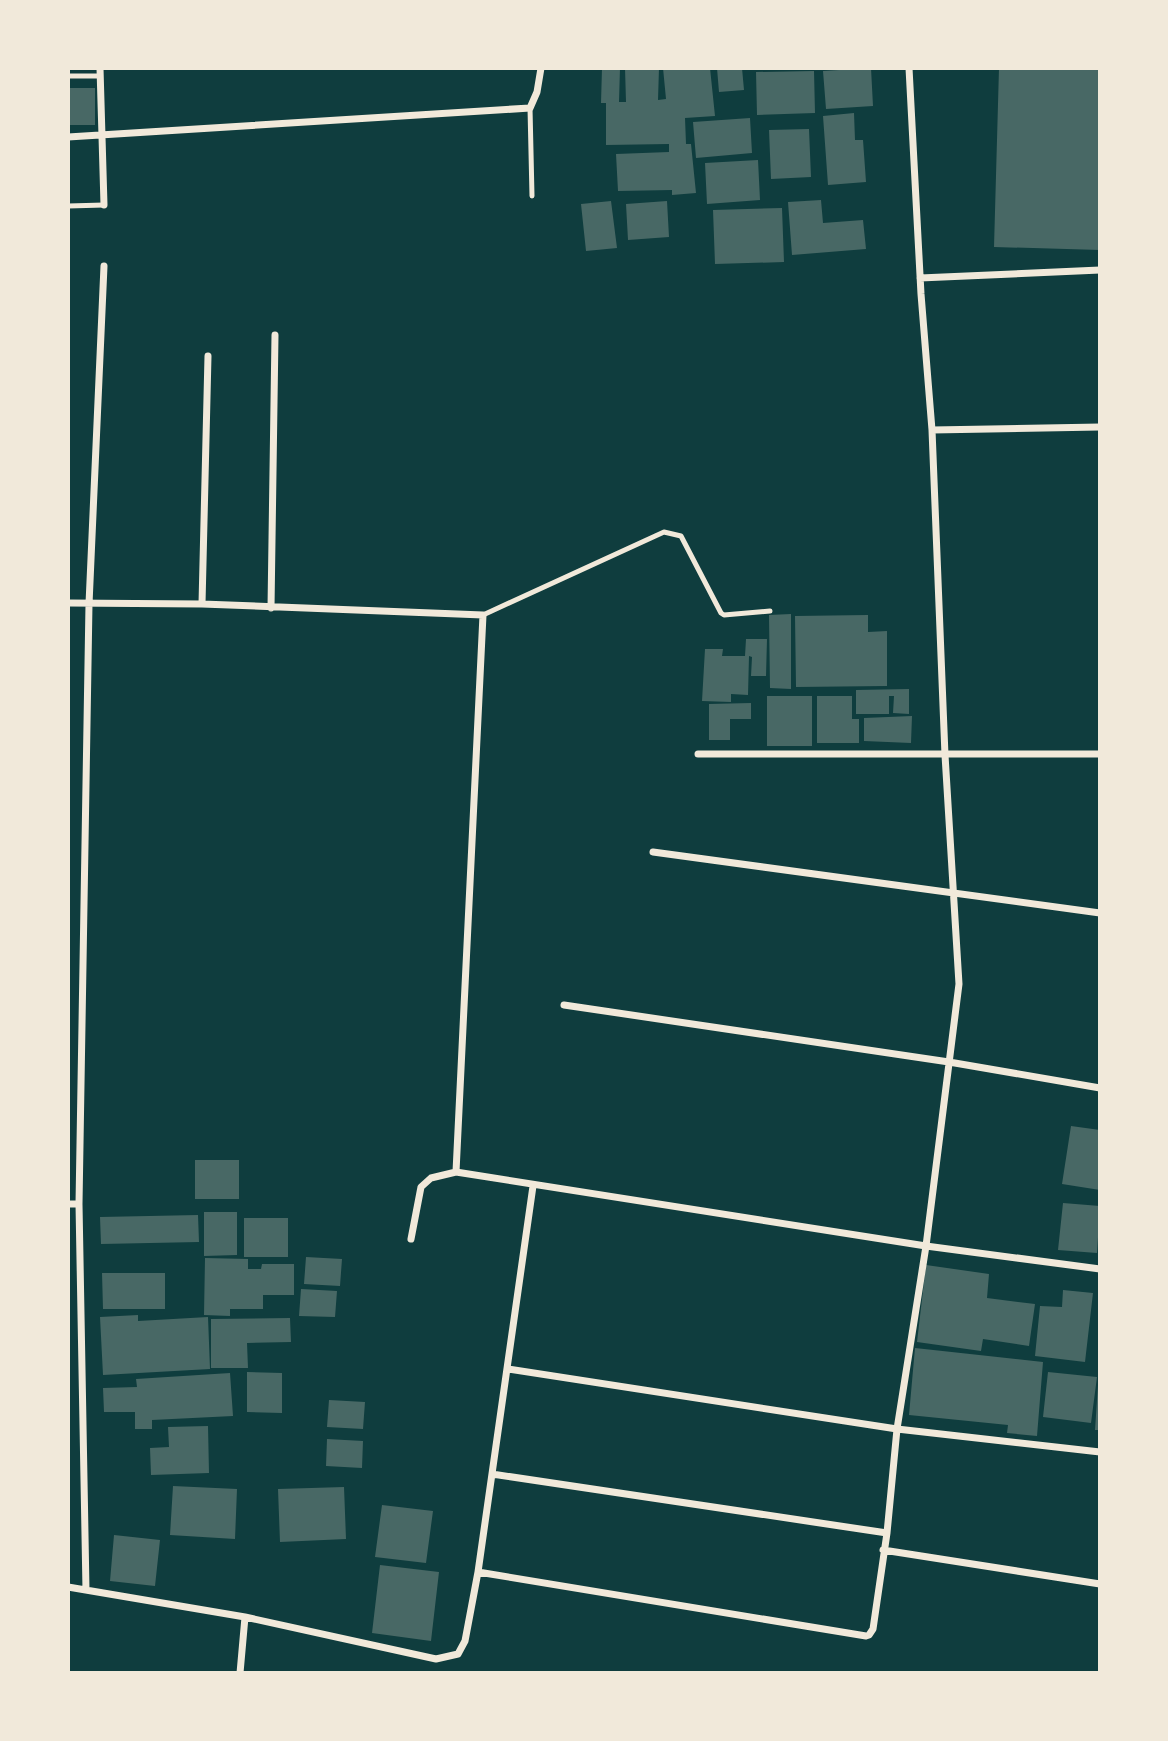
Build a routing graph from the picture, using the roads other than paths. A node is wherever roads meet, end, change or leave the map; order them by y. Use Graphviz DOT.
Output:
graph roads {
  1 [pos="541,68"];
  2 [pos="909,68"];
  3 [pos="100,72"];
  4 [pos="68,76"];
  5 [pos="530,108"];
  6 [pos="68,136"];
  7 [pos="102,136"];
  8 [pos="532,196"];
  9 [pos="104,205"];
  10 [pos="68,206"];
  11 [pos="104,266"];
  12 [pos="1100,270"];
  13 [pos="920,278"];
  14 [pos="275,335"];
  15 [pos="208,356"];
  16 [pos="1100,427"];
  17 [pos="932,430"];
  18 [pos="68,603"];
  19 [pos="89,604"];
  20 [pos="202,604"];
  21 [pos="271,608"];
  22 [pos="770,611"];
  23 [pos="483,615"];
  24 [pos="698,754"];
  25 [pos="1100,754"];
  26 [pos="945,755"];
  27 [pos="653,852"];
  28 [pos="953,893"];
  29 [pos="1100,913"];
  30 [pos="564,1005"];
  31 [pos="949,1062"];
  32 [pos="1100,1088"];
  33 [pos="456,1172"];
  34 [pos="533,1186"];
  35 [pos="68,1203"];
  36 [pos="79,1204"];
  37 [pos="411,1239"];
  38 [pos="926,1247"];
  39 [pos="1100,1269"];
  40 [pos="508,1369"];
  41 [pos="897,1429"];
  42 [pos="1100,1452"];
  43 [pos="492,1474"];
  44 [pos="887,1533"];
  45 [pos="883,1550"];
  46 [pos="478,1572"];
  47 [pos="1100,1584"];
  48 [pos="68,1587"];
  49 [pos="86,1590"];
  50 [pos="245,1617"];
  51 [pos="240,1673"];
  1 -- 5 [label="street"];
  2 -- 13 [label="street"];
  3 -- 4 [label="lane"];
  3 -- 7 [label="street"];
  5 -- 7 [label="street"];
  5 -- 8 [label="lane"];
  6 -- 7 [label="street"];
  7 -- 9 [label="street"];
  9 -- 10 [label="lane"];
  11 -- 19 [label="street"];
  12 -- 13 [label="street"];
  13 -- 17 [label="street"];
  14 -- 21 [label="street"];
  15 -- 20 [label="street"];
  16 -- 17 [label="street"];
  17 -- 26 [label="street"];
  18 -- 19 [label="street"];
  19 -- 20 [label="street"];
  19 -- 36 [label="street"];
  20 -- 21 [label="street"];
  21 -- 23 [label="street"];
  22 -- 23 [label="lane"];
  23 -- 33 [label="street"];
  24 -- 26 [label="street"];
  25 -- 26 [label="street"];
  26 -- 28 [label="street"];
  27 -- 28 [label="street"];
  28 -- 29 [label="street"];
  28 -- 31 [label="street"];
  30 -- 31 [label="street"];
  31 -- 32 [label="street"];
  31 -- 38 [label="street"];
  33 -- 34 [label="street"];
  33 -- 37 [label="street"];
  34 -- 38 [label="street"];
  34 -- 40 [label="street"];
  35 -- 36 [label="street"];
  36 -- 49 [label="street"];
  38 -- 39 [label="street"];
  38 -- 41 [label="street"];
  40 -- 41 [label="street"];
  40 -- 43 [label="street"];
  41 -- 42 [label="street"];
  41 -- 44 [label="street"];
  43 -- 44 [label="street"];
  43 -- 46 [label="street"];
  44 -- 45 [label="street"];
  45 -- 46 [label="street"];
  45 -- 47 [label="street"];
  46 -- 50 [label="street"];
  48 -- 49 [label="street"];
  49 -- 50 [label="street"];
  50 -- 51 [label="street"];
}
